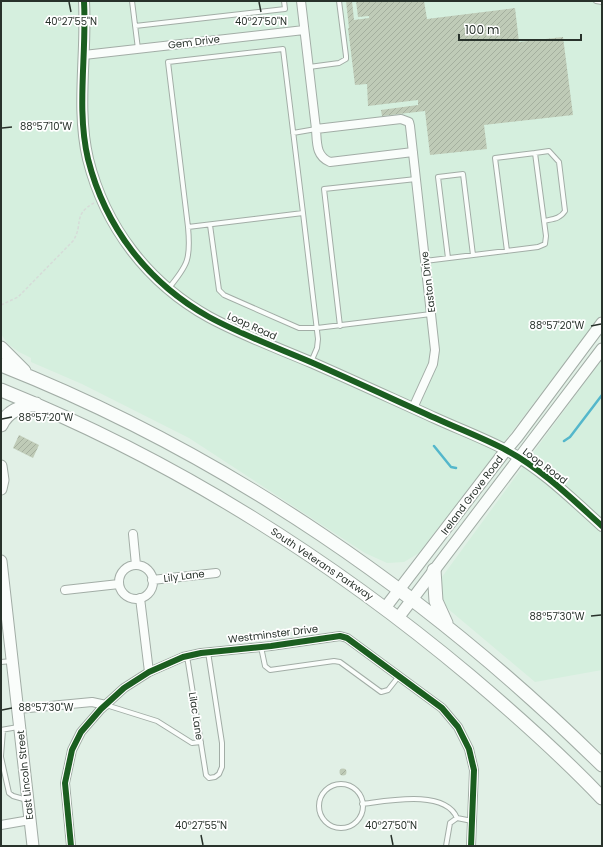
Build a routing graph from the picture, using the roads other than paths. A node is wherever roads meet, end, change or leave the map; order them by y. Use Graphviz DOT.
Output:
graph roads {
  1 [pos="84,1"];
  2 [pos="132,1"];
  3 [pos="284,1"];
  4 [pos="301,1"];
  5 [pos="339,1"];
  6 [pos="596,1"];
  7 [pos="602,2"];
  8 [pos="135,26"];
  9 [pos="304,30"];
  10 [pos="138,49"];
  11 [pos="84,55"];
  12 [pos="308,66"];
  13 [pos="316,129"];
  14 [pos="293,133"];
  15 [pos="413,152"];
  16 [pos="535,153"];
  17 [pos="416,179"];
  18 [pos="303,213"];
  19 [pos="544,221"];
  20 [pos="210,225"];
  21 [pos="188,227"];
  22 [pos="507,251"];
  23 [pos="473,255"];
  24 [pos="448,258"];
  25 [pos="426,260"];
  26 [pos="168,289"];
  27 [pos="432,314"];
  28 [pos="602,323"];
  29 [pos="340,326"];
  30 [pos="317,328"];
  31 [pos="1,348"];
  32 [pos="602,349"];
  33 [pos="311,362"];
  34 [pos="1,365"];
  35 [pos="32,377"];
  36 [pos="1,390"];
  37 [pos="36,404"];
  38 [pos="413,408"];
  39 [pos="1,425"];
  40 [pos="506,450"];
  41 [pos="519,458"];
  42 [pos="1,466"];
  43 [pos="1,489"];
  44 [pos="602,526"];
  45 [pos="133,534"];
  46 [pos="1,561"];
  47 [pos="136,565"];
  48 [pos="434,570"];
  49 [pos="216,573"];
  50 [pos="152,580"];
  51 [pos="119,584"];
  52 [pos="399,589"];
  53 [pos="66,590"];
  54 [pos="140,598"];
  55 [pos="412,599"];
  56 [pos="385,608"];
  57 [pos="398,618"];
  58 [pos="448,627"];
  59 [pos="261,647"];
  60 [pos="208,652"];
  61 [pos="187,656"];
  62 [pos="13,661"];
  63 [pos="1,662"];
  64 [pos="149,672"];
  65 [pos="399,676"];
  66 [pos="106,705"];
  67 [pos="18,709"];
  68 [pos="19,727"];
  69 [pos="2,730"];
  70 [pos="201,742"];
  71 [pos="1,757"];
  72 [pos="602,765"];
  73 [pos="602,798"];
  74 [pos="28,800"];
  75 [pos="362,804"];
  76 [pos="458,818"];
  77 [pos="30,820"];
  78 [pos="473,821"];
  79 [pos="1,825"];
  80 [pos="33,846"];
  81 [pos="73,846"];
  82 [pos="446,846"];
  83 [pos="471,846"];
  1 -- 11 [label="street, Loop Road"];
  2 -- 8 [label="lane"];
  3 -- 8 [label="lane"];
  4 -- 9 [label="street"];
  5 -- 12 [label="lane"];
  6 -- 7 [label="lane"];
  8 -- 10 [label="lane"];
  9 -- 10 [label="street, Gem Drive"];
  9 -- 12 [label="street"];
  10 -- 11 [label="street, Gem Drive"];
  11 -- 26 [label="street, Loop Road"];
  12 -- 13 [label="street"];
  13 -- 14 [label="lane"];
  13 -- 15 [label="street"];
  13 -- 15 [label="street, Easton Drive"];
  14 -- 18 [label="lane"];
  14 -- 21 [label="lane"];
  15 -- 17 [label="street, Easton Drive"];
  16 -- 19 [label="lane"];
  16 -- 19 [label="lane"];
  16 -- 22 [label="lane"];
  17 -- 25 [label="street, Easton Drive"];
  17 -- 29 [label="lane"];
  18 -- 20 [label="lane"];
  18 -- 30 [label="lane"];
  19 -- 22 [label="lane"];
  20 -- 21 [label="lane"];
  20 -- 30 [label="lane"];
  21 -- 26 [label="lane"];
  22 -- 23 [label="lane"];
  23 -- 24 [label="lane"];
  23 -- 24 [label="lane"];
  24 -- 25 [label="lane"];
  25 -- 27 [label="street, Easton Drive"];
  26 -- 33 [label="street, Loop Road"];
  27 -- 29 [label="lane"];
  27 -- 38 [label="street, Easton Drive"];
  28 -- 40 [label="main road, Ireland Grove Road"];
  29 -- 30 [label="lane"];
  30 -- 33 [label="lane"];
  31 -- 35 [label="highway"];
  32 -- 41 [label="main road, Ireland Grove Road"];
  33 -- 38 [label="street, Loop Road"];
  34 -- 35 [label="highway"];
  35 -- 52 [label="highway"];
  36 -- 37 [label="highway, South Veterans Parkway"];
  37 -- 39 [label="highway"];
  37 -- 56 [label="highway, South Veterans Parkway"];
  38 -- 40 [label="street, Loop Road"];
  40 -- 41 [label="street, Loop Road"];
  40 -- 52 [label="main road, Ireland Grove Road"];
  41 -- 44 [label="street, Loop Road"];
  41 -- 48 [label="main road, Ireland Grove Road"];
  42 -- 43 [label="main road"];
  45 -- 47 [label="street"];
  46 -- 62 [label="main road, East Lincoln Street"];
  47 -- 50 [label="street"];
  47 -- 51 [label="street"];
  48 -- 55 [label="main road, Ireland Grove Road"];
  48 -- 58 [label="highway"];
  49 -- 50 [label="street, Lily Lane"];
  50 -- 54 [label="street"];
  51 -- 53 [label="street"];
  51 -- 54 [label="street"];
  52 -- 55 [label="highway"];
  52 -- 56 [label="main road, Ireland Grove Road"];
  54 -- 64 [label="street"];
  55 -- 57 [label="main road, Ireland Grove Road"];
  55 -- 58 [label="highway"];
  56 -- 57 [label="highway, South Veterans Parkway"];
  57 -- 73 [label="highway, South Veterans Parkway"];
  58 -- 72 [label="highway"];
  59 -- 60 [label="street, Westminster Drive"];
  59 -- 65 [label="street, Westminster Drive"];
  59 -- 65 [label="lane"];
  60 -- 61 [label="street, Westminster Drive"];
  60 -- 70 [label="lane, Lilac Lane"];
  61 -- 64 [label="street, Westminster Drive"];
  61 -- 70 [label="lane, Lilac Lane"];
  62 -- 63 [label="lane"];
  62 -- 67 [label="main road, East Lincoln Street"];
  64 -- 66 [label="street, Westminster Drive"];
  65 -- 78 [label="street, Westminster Drive"];
  66 -- 67 [label="street"];
  66 -- 70 [label="lane"];
  66 -- 81 [label="street, Westminster Drive"];
  67 -- 68 [label="main road, East Lincoln Street"];
  68 -- 69 [label="lane"];
  68 -- 74 [label="main road, East Lincoln Street"];
  69 -- 71 [label="lane"];
  71 -- 74 [label="lane"];
  74 -- 77 [label="main road, East Lincoln Street"];
  75 -- 75 [label="lane"];
  75 -- 76 [label="lane"];
  76 -- 78 [label="lane"];
  76 -- 82 [label="lane"];
  77 -- 79 [label="street"];
  77 -- 80 [label="main road, East Lincoln Street"];
  78 -- 83 [label="street, Westminster Drive"];
}
